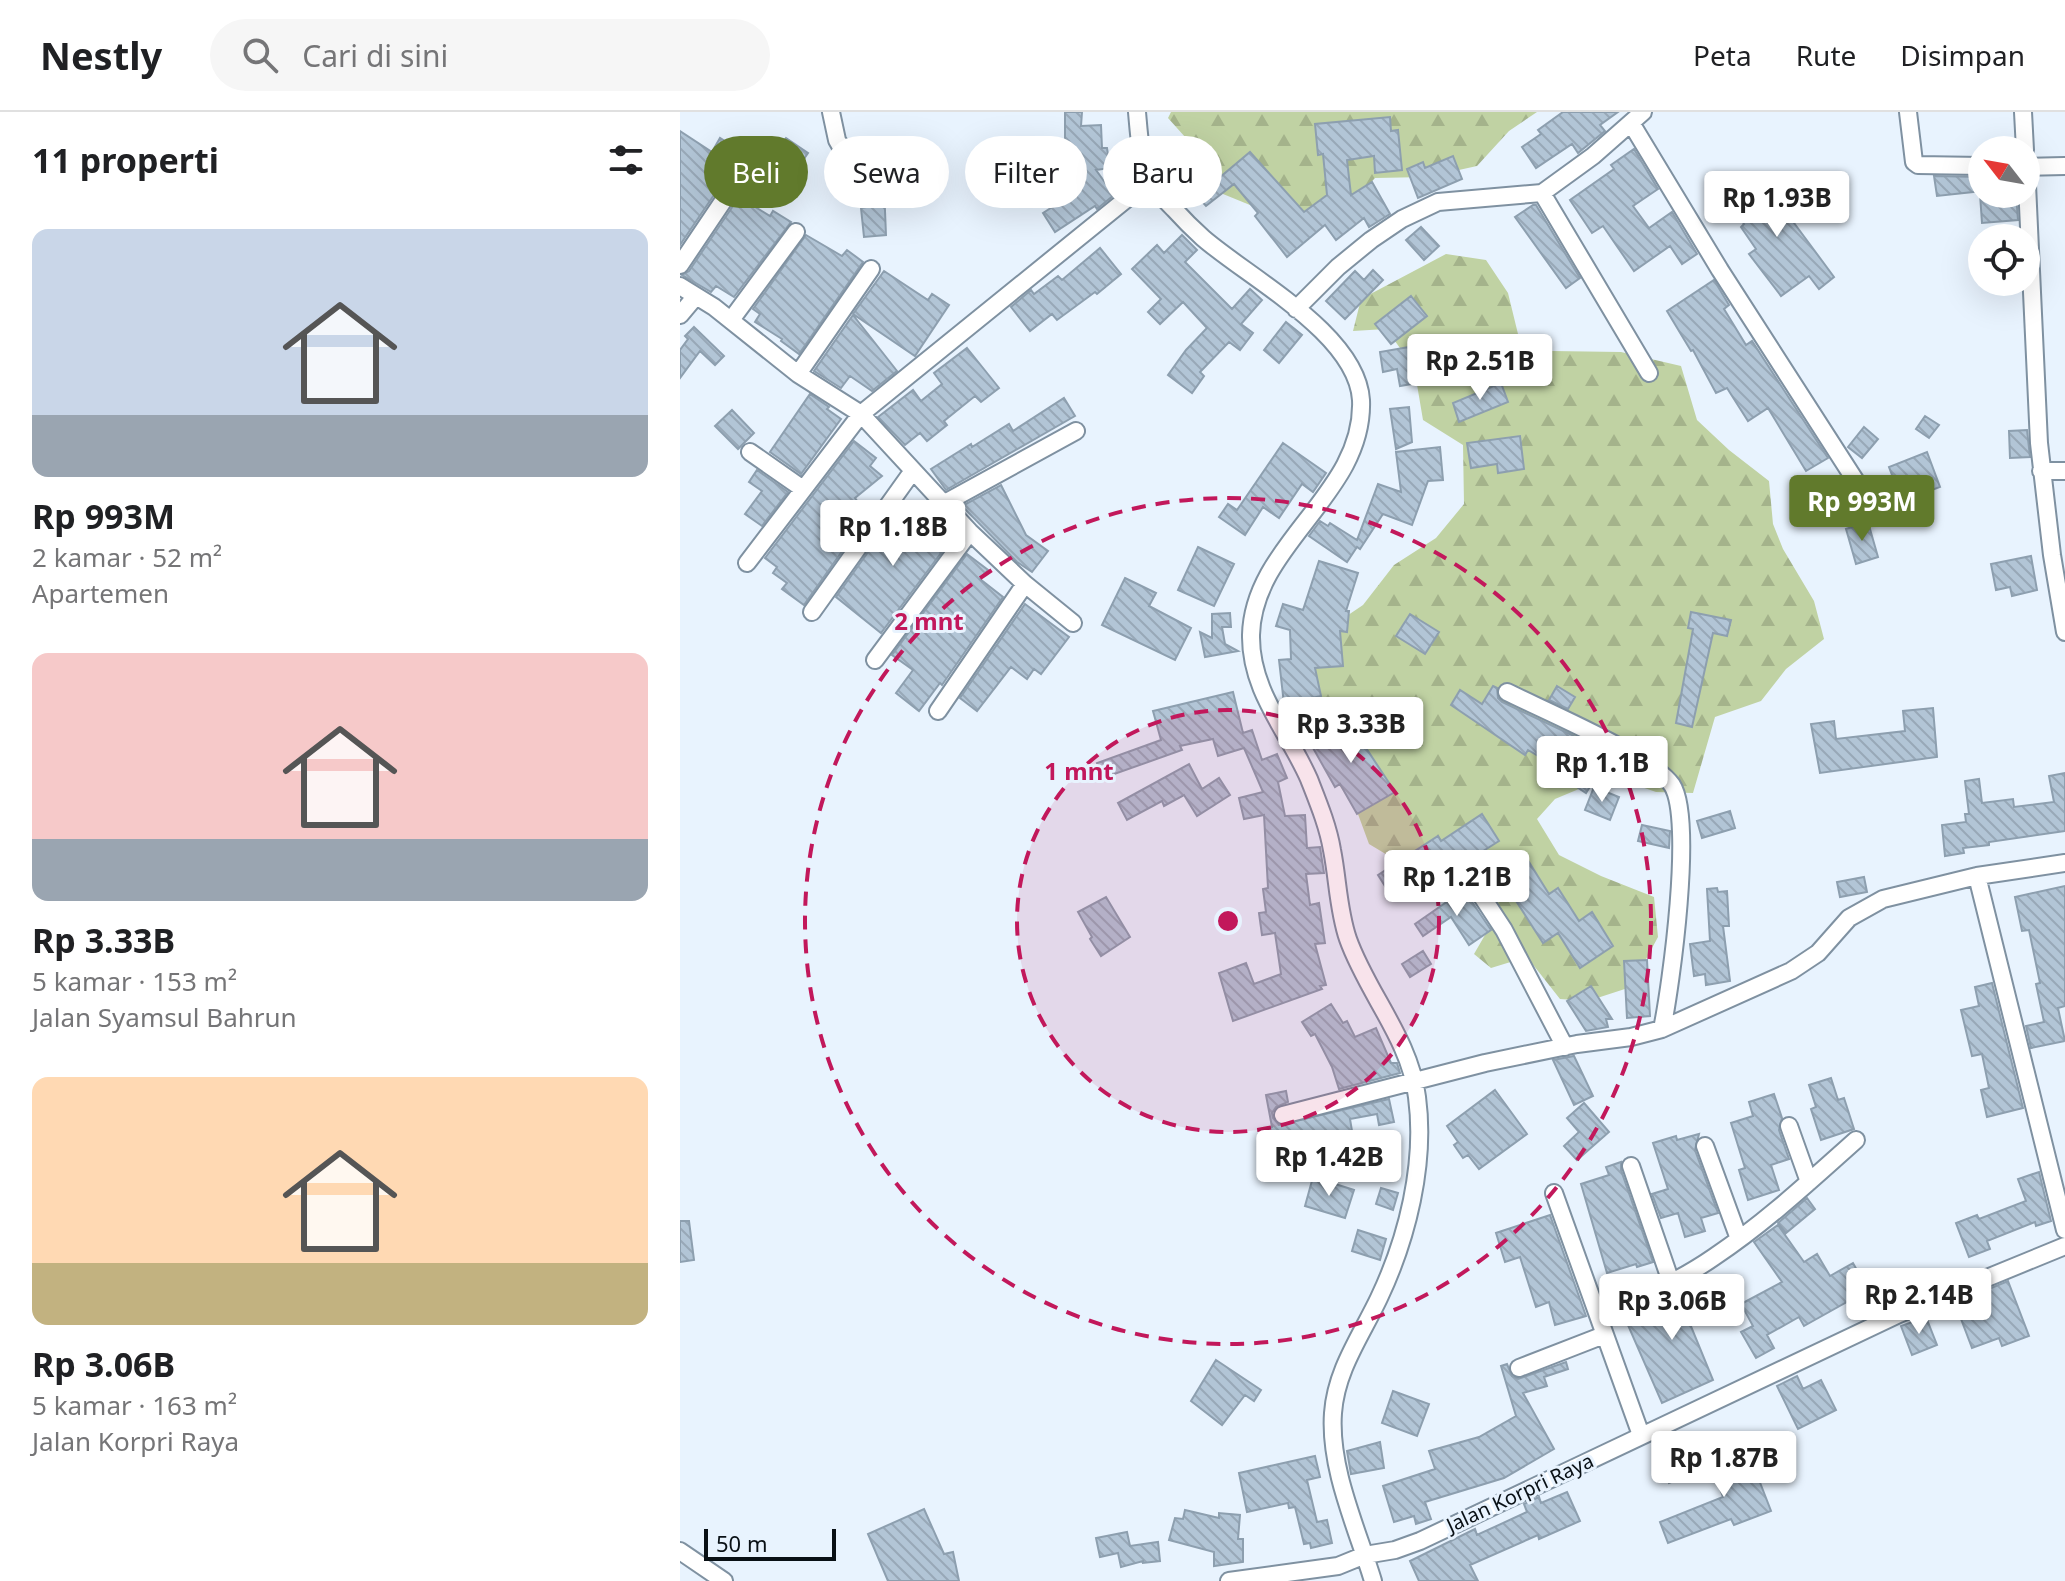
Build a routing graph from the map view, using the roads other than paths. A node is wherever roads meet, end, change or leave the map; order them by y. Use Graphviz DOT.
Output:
graph roads {
  1 [pos="831,112"];
  2 [pos="1137,112"];
  3 [pos="1908,112"];
  4 [pos="2023,112"];
  5 [pos="1637,117"];
  6 [pos="836,136"];
  7 [pos="1139,136"];
  8 [pos="2024,136"];
  9 [pos="1968,166"];
  10 [pos="2040,166"];
  11 [pos="2065,166"];
  12 [pos="1542,193"];
  13 [pos="718,208"];
  14 [pos="1116,208"];
  15 [pos="1173,208"];
  16 [pos="2028,208"];
  17 [pos="796,232"];
  18 [pos="680,265"];
  19 [pos="871,269"];
  20 [pos="680,286"];
  21 [pos="696,296"];
  22 [pos="1296,309"];
  23 [pos="680,315"];
  24 [pos="731,320"];
  25 [pos="1649,373"];
  26 [pos="798,374"];
  27 [pos="861,414"];
  28 [pos="1076,431"];
  29 [pos="750,452"];
  30 [pos="2041,471"];
  31 [pos="2065,471"];
  32 [pos="912,472"];
  33 [pos="803,489"];
  34 [pos="943,504"];
  35 [pos="1875,511"];
  36 [pos="970,532"];
  37 [pos="747,563"];
  38 [pos="1025,584"];
  39 [pos="812,612"];
  40 [pos="1073,623"];
  41 [pos="2065,632"];
  42 [pos="875,660"];
  43 [pos="1507,692"];
  44 [pos="938,711"];
  45 [pos="2065,863"];
  46 [pos="1977,876"];
  47 [pos="1420,888"];
  48 [pos="1662,1029"];
  49 [pos="1565,1047"];
  50 [pos="1415,1079"];
  51 [pos="1283,1115"];
  52 [pos="1789,1126"];
  53 [pos="1856,1140"];
  54 [pos="1705,1146"];
  55 [pos="1631,1166"];
  56 [pos="1809,1182"];
  57 [pos="1554,1193"];
  58 [pos="2065,1230"];
  59 [pos="1739,1239"];
  60 [pos="2065,1246"];
  61 [pos="1671,1282"];
  62 [pos="1598,1315"];
  63 [pos="1604,1335"];
  64 [pos="1519,1368"];
  65 [pos="1641,1435"];
  66 [pos="680,1551"];
  67 [pos="1365,1555"];
  68 [pos="724,1581"];
  69 [pos="1229,1581"];
  70 [pos="1373,1581"];
  1 -- 6 [label="street"];
  2 -- 7 [label="street"];
  3 -- 9 [label="street"];
  4 -- 8 [label="street"];
  5 -- 12 [label="street"];
  5 -- 35 [label="street"];
  10 -- 11 [label="street"];
  12 -- 22 [label="street"];
  12 -- 25 [label="street"];
  13 -- 18 [label="street"];
  14 -- 27 [label="street"];
  15 -- 22 [label="street"];
  16 -- 30 [label="street"];
  17 -- 24 [label="street"];
  19 -- 26 [label="street"];
  20 -- 21 [label="street"];
  21 -- 23 [label="street"];
  21 -- 24 [label="street"];
  22 -- 50 [label="street"];
  24 -- 26 [label="street"];
  26 -- 27 [label="street"];
  27 -- 32 [label="street"];
  27 -- 33 [label="street"];
  28 -- 34 [label="street"];
  29 -- 33 [label="street"];
  30 -- 31 [label="street"];
  30 -- 41 [label="street"];
  32 -- 34 [label="street"];
  32 -- 39 [label="street"];
  33 -- 37 [label="street"];
  34 -- 36 [label="street"];
  36 -- 38 [label="street"];
  36 -- 42 [label="street"];
  38 -- 40 [label="street"];
  38 -- 44 [label="street"];
  43 -- 48 [label="street"];
  45 -- 46 [label="street"];
  46 -- 48 [label="street"];
  46 -- 58 [label="street"];
  47 -- 49 [label="street"];
  48 -- 49 [label="street"];
  49 -- 50 [label="street"];
  50 -- 51 [label="street"];
  50 -- 67 [label="street"];
  52 -- 56 [label="street"];
  53 -- 56 [label="street"];
  54 -- 59 [label="street"];
  55 -- 61 [label="street"];
  56 -- 59 [label="street"];
  57 -- 62 [label="street"];
  59 -- 61 [label="street"];
  60 -- 65 [label="street, Jalan Korpri Raya"];
  61 -- 62 [label="street"];
  62 -- 63 [label="street"];
  63 -- 64 [label="street"];
  63 -- 65 [label="street"];
  65 -- 67 [label="street, Jalan Korpri Raya"];
  66 -- 68 [label="street"];
  67 -- 69 [label="street, Jalan Korpri Raya"];
  67 -- 70 [label="street"];
}
